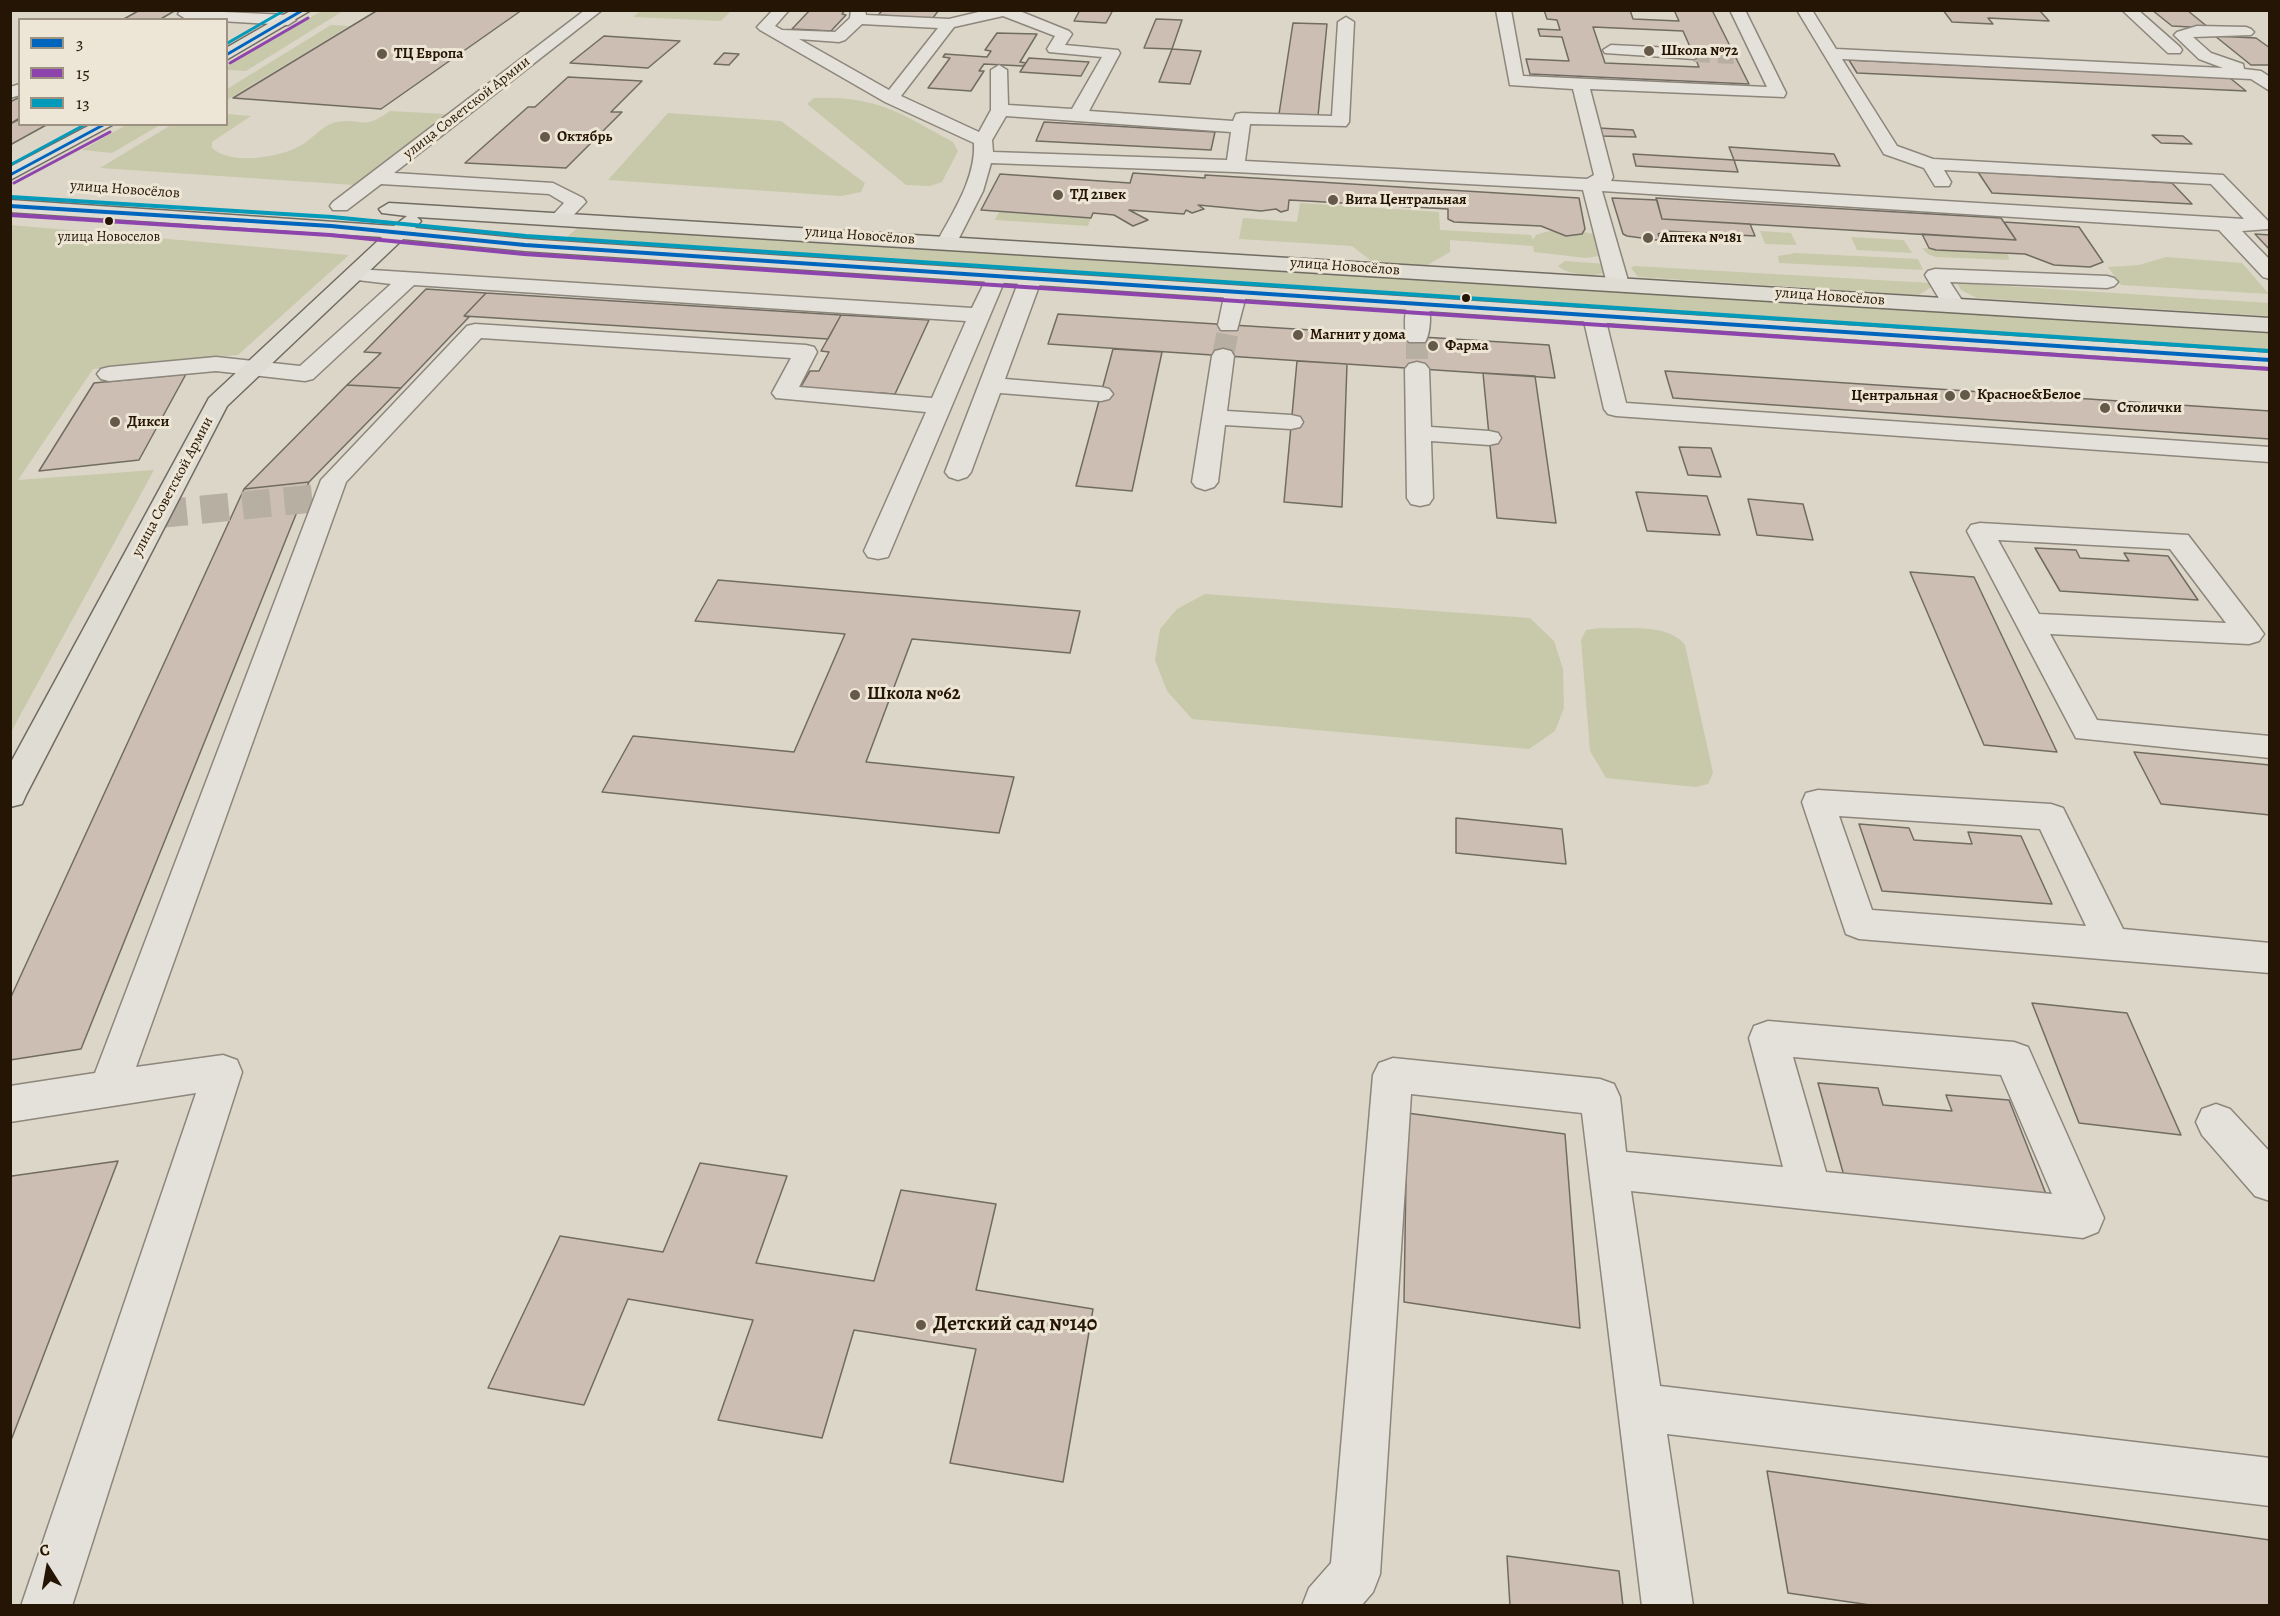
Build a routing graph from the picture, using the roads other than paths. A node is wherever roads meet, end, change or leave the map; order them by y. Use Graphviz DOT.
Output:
graph roads {
  1 [pos="193,10"];
  2 [pos="304,10"];
  3 [pos="595,10"];
  4 [pos="782,10"];
  5 [pos="959,10"];
  6 [pos="1503,10"];
  7 [pos="1737,10"];
  8 [pos="1804,10"];
  9 [pos="2129,10"];
  10 [pos="1003,11"];
  11 [pos="858,15"];
  12 [pos="2224,16"];
  13 [pos="288,20"];
  14 [pos="1346,22"];
  15 [pos="949,24"];
  16 [pos="778,34"];
  17 [pos="1611,50"];
  18 [pos="2174,50"];
  19 [pos="228,54"];
  20 [pos="1694,54"];
  21 [pos="1831,54"];
  22 [pos="999,70"];
  23 [pos="2255,74"];
  24 [pos="1580,84"];
  25 [pos="2270,86"];
  26 [pos="459,96"];
  27 [pos="891,98"];
  28 [pos="477,99"];
  29 [pos="1000,110"];
  30 [pos="1078,115"];
  31 [pos="102,126"];
  32 [pos="1240,127"];
  33 [pos="983,148"];
  34 [pos="1931,164"];
  35 [pos="1235,166"];
  36 [pos="10,175"];
  37 [pos="378,178"];
  38 [pos="10,182"];
  39 [pos="1591,184"];
  40 [pos="10,206"];
  41 [pos="340,206"];
  42 [pos="1957,207"];
  43 [pos="420,211"];
  44 [pos="560,218"];
  45 [pos="2225,224"];
  46 [pos="2265,226"];
  47 [pos="402,231"];
  48 [pos="947,242"];
  49 [pos="2270,273"];
  50 [pos="356,275"];
  51 [pos="997,275"];
  52 [pos="409,278"];
  53 [pos="1030,278"];
  54 [pos="2107,282"];
  55 [pos="1618,284"];
  56 [pos="1236,292"];
  57 [pos="1418,304"];
  58 [pos="1954,305"];
  59 [pos="979,315"];
  60 [pos="1594,317"];
  61 [pos="1230,325"];
  62 [pos="2270,325"];
  63 [pos="1417,337"];
  64 [pos="1223,356"];
  65 [pos="2270,360"];
  66 [pos="254,368"];
  67 [pos="1417,369"];
  68 [pos="109,374"];
  69 [pos="991,385"];
  70 [pos="1101,394"];
  71 [pos="940,406"];
  72 [pos="1214,417"];
  73 [pos="1291,422"];
  74 [pos="1418,434"];
  75 [pos="1489,438"];
  76 [pos="2270,455"];
  77 [pos="957,472"];
  78 [pos="1206,482"];
  79 [pos="1420,498"];
  80 [pos="878,551"];
  81 [pos="2029,623"];
  82 [pos="2270,747"];
  83 [pos="10,795"];
  84 [pos="2112,943"];
  85 [pos="2270,958"];
  86 [pos="109,1089"];
  87 [pos="10,1104"];
  88 [pos="2216,1122"];
  89 [pos="1607,1168"];
  90 [pos="2270,1182"];
  91 [pos="1810,1190"];
  92 [pos="1640,1407"];
  93 [pos="2270,1482"];
  94 [pos="46,1605"];
  95 [pos="1327,1605"];
  96 [pos="1668,1605"];
  1 -- 13 [label="street"];
  2 -- 13 [label="main road"];
  3 -- 28 [label="street, улица Советской Армии"];
  4 -- 16 [label="street"];
  5 -- 15 [label="street"];
  6 -- 24 [label="street"];
  7 -- 24 [label="street"];
  8 -- 21 [label="street"];
  9 -- 18 [label="street"];
  10 -- 15 [label="street"];
  10 -- 30 [label="street"];
  11 -- 15 [label="street"];
  11 -- 16 [label="street"];
  12 -- 23 [label="street"];
  13 -- 19 [label="main road"];
  14 -- 32 [label="street"];
  15 -- 27 [label="street"];
  16 -- 27 [label="street"];
  17 -- 20 [label="street"];
  21 -- 23 [label="street"];
  21 -- 34 [label="street"];
  22 -- 29 [label="street"];
  23 -- 25 [label="street"];
  24 -- 39 [label="street"];
  26 -- 28 [label="street"];
  27 -- 33 [label="street"];
  28 -- 37 [label="street, улица Советской Армии"];
  29 -- 30 [label="street"];
  29 -- 33 [label="street"];
  30 -- 32 [label="street"];
  31 -- 36 [label="main road"];
  32 -- 35 [label="street"];
  33 -- 35 [label="street"];
  33 -- 48 [label="street"];
  34 -- 42 [label="street"];
  34 -- 46 [label="street"];
  35 -- 39 [label="street"];
  37 -- 41 [label="street, улица Советской Армии"];
  37 -- 44 [label="street"];
  38 -- 41 [label="main road, улица Новосёлов"];
  39 -- 42 [label="street"];
  39 -- 55 [label="street"];
  40 -- 47 [label="main road, улица Новосёлов"];
  41 -- 43 [label="main road, улица Новосёлов"];
  42 -- 45 [label="street"];
  43 -- 44 [label="main road, улица Новосёлов"];
  43 -- 47 [label="main road"];
  44 -- 48 [label="main road, улица Новосёлов"];
  45 -- 46 [label="street"];
  45 -- 49 [label="street"];
  47 -- 50 [label="main road, улица Советской Армии"];
  47 -- 51 [label="main road, улица Новосёлов"];
  48 -- 55 [label="main road, улица Новосёлов"];
  50 -- 52 [label="street"];
  50 -- 66 [label="main road, улица Советской Армии"];
  51 -- 53 [label="main road, улица Новосёлов"];
  51 -- 59 [label="street"];
  52 -- 59 [label="street"];
  52 -- 66 [label="street"];
  53 -- 56 [label="main road, улица Новосёлов"];
  53 -- 69 [label="street"];
  54 -- 58 [label="street"];
  55 -- 58 [label="main road, улица Новосёлов"];
  56 -- 57 [label="main road, улица Новосёлов"];
  56 -- 61 [label="street"];
  57 -- 60 [label="main road, улица Новосёлов"];
  57 -- 63 [label="street"];
  58 -- 62 [label="main road, улица Новосёлов"];
  59 -- 71 [label="street"];
  60 -- 65 [label="main road, улица Новосёлов"];
  60 -- 76 [label="street"];
  64 -- 72 [label="street"];
  66 -- 68 [label="street"];
  66 -- 83 [label="main road, улица Советской Армии"];
  67 -- 74 [label="street"];
  69 -- 70 [label="street"];
  69 -- 77 [label="street"];
  71 -- 80 [label="street"];
  71 -- 86 [label="street"];
  72 -- 73 [label="street"];
  72 -- 78 [label="street"];
  74 -- 75 [label="street"];
  74 -- 79 [label="street"];
  81 -- 81 [label="street"];
  81 -- 82 [label="street"];
  84 -- 84 [label="street"];
  84 -- 85 [label="street"];
  86 -- 87 [label="street"];
  86 -- 94 [label="street"];
  88 -- 90 [label="street"];
  89 -- 91 [label="street"];
  89 -- 92 [label="street"];
  89 -- 95 [label="street"];
  91 -- 91 [label="street"];
  92 -- 93 [label="street"];
  92 -- 96 [label="street"];
}
